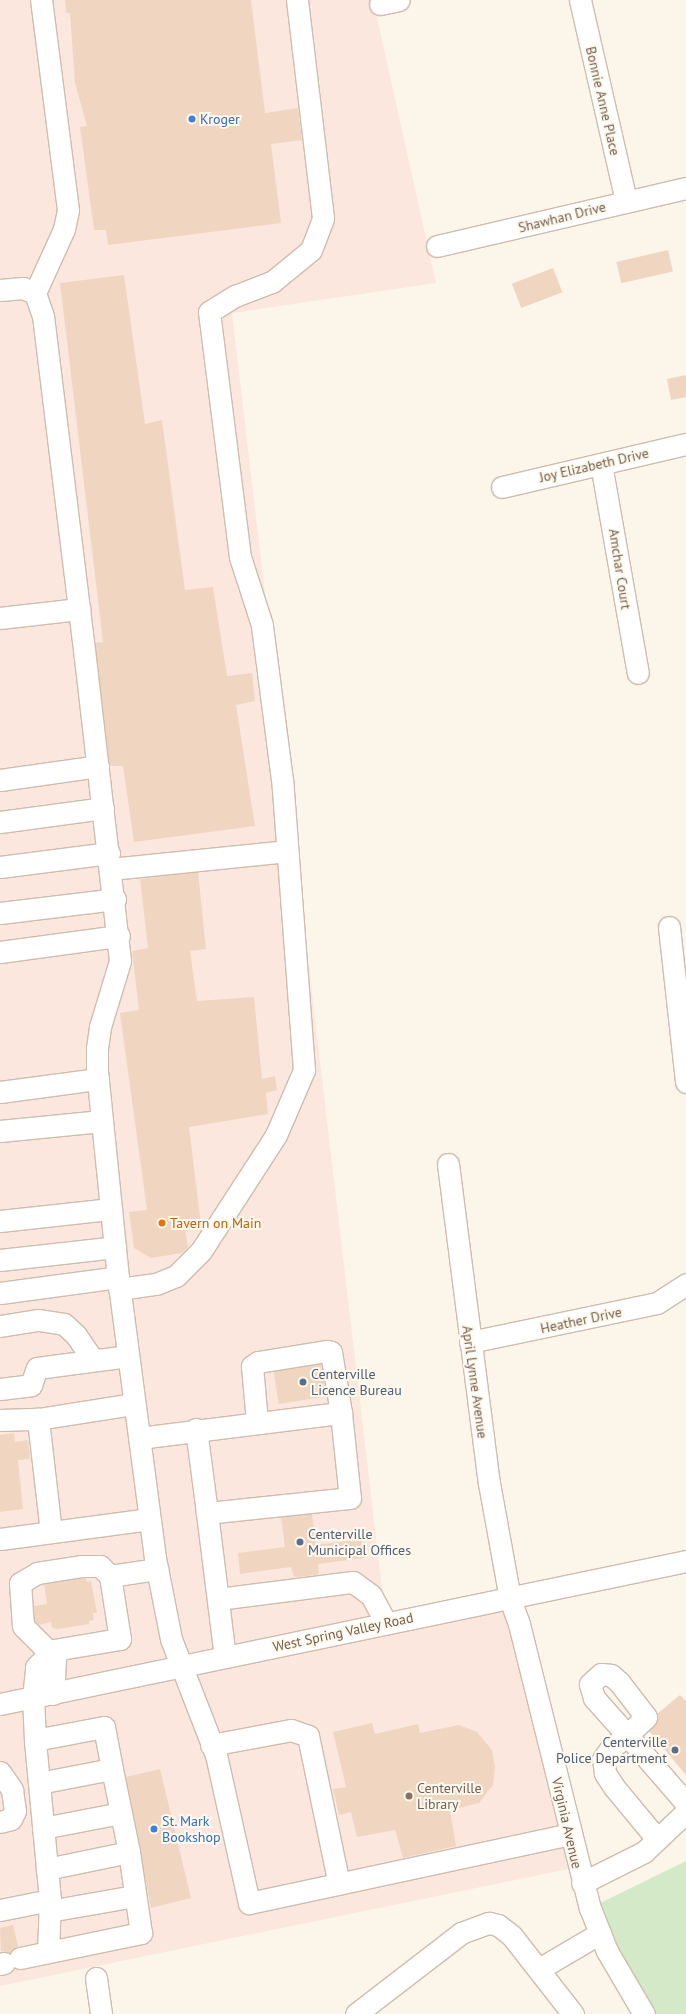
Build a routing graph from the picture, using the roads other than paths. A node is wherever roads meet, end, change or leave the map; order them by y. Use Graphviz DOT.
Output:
graph roads {
  1 [pos="41,0"];
  2 [pos="297,0"];
  3 [pos="580,0"];
  4 [pos="686,188"];
  5 [pos="626,201"];
  6 [pos="437,246"];
  7 [pos="0,290"];
  8 [pos="34,293"];
  9 [pos="686,444"];
  10 [pos="601,464"];
  11 [pos="502,487"];
  12 [pos="79,609"];
  13 [pos="0,618"];
  14 [pos="638,673"];
  15 [pos="98,766"];
  16 [pos="0,780"];
  17 [pos="103,808"];
  18 [pos="0,822"];
  19 [pos="286,852"];
  20 [pos="110,861"];
  21 [pos="0,867"];
  22 [pos="115,899"];
  23 [pos="0,913"];
  24 [pos="669,926"];
  25 [pos="119,936"];
  26 [pos="0,952"];
  27 [pos="98,1079"];
  28 [pos="686,1082"];
  29 [pos="0,1092"];
  30 [pos="102,1121"];
  31 [pos="0,1131"];
  32 [pos="448,1164"];
  33 [pos="111,1209"];
  34 [pos="0,1221"];
  35 [pos="115,1247"];
  36 [pos="0,1260"];
  37 [pos="118,1283"];
  38 [pos="686,1284"];
  39 [pos="0,1293"];
  40 [pos="0,1326"];
  41 [pos="470,1342"];
  42 [pos="128,1356"];
  43 [pos="93,1360"];
  44 [pos="0,1390"];
  45 [pos="134,1404"];
  46 [pos="340,1413"];
  47 [pos="38,1419"];
  48 [pos="0,1420"];
  49 [pos="257,1422"];
  50 [pos="196,1429"];
  51 [pos="139,1438"];
  52 [pos="207,1513"];
  53 [pos="150,1519"];
  54 [pos="51,1532"];
  55 [pos="0,1539"];
  56 [pos="686,1561"];
  57 [pos="157,1570"];
  58 [pos="110,1576"];
  59 [pos="218,1599"];
  60 [pos="510,1599"];
  61 [pos="386,1623"];
  62 [pos="48,1654"];
  63 [pos="225,1657"];
  64 [pos="181,1668"];
  65 [pos="53,1694"];
  66 [pos="33,1698"];
  67 [pos="0,1704"];
  68 [pos="35,1740"];
  69 [pos="211,1745"];
  70 [pos="112,1769"];
  71 [pos="0,1772"];
  72 [pos="39,1783"];
  73 [pos="686,1803"];
  74 [pos="686,1812"];
  75 [pos="121,1813"];
  76 [pos="0,1822"];
  77 [pos="43,1828"];
  78 [pos="571,1834"];
  79 [pos="657,1839"];
  80 [pos="130,1852"];
  81 [pos="47,1869"];
  82 [pos="582,1882"];
  83 [pos="339,1884"];
  84 [pos="134,1896"];
  85 [pos="50,1905"];
  86 [pos="0,1910"];
  87 [pos="600,1933"];
  88 [pos="48,1952"];
  89 [pos="8,1962"];
  90 [pos="539,1969"];
  91 [pos="96,1978"];
  92 [pos="101,2014"];
  93 [pos="356,2014"];
  94 [pos="573,2014"];
  95 [pos="644,2014"];
  1 -- 8 [label="street"];
  2 -- 19 [label="street"];
  3 -- 5 [label="street, Bonnie Anne Place"];
  4 -- 5 [label="street, Shawhan Drive"];
  5 -- 6 [label="street, Shawhan Drive"];
  7 -- 8 [label="street"];
  8 -- 12 [label="street"];
  9 -- 10 [label="street, Joy Elizabeth Drive"];
  10 -- 11 [label="street, Joy Elizabeth Drive"];
  10 -- 14 [label="street, Amchar Court"];
  12 -- 13 [label="street"];
  12 -- 15 [label="street"];
  15 -- 16 [label="street"];
  15 -- 17 [label="street"];
  17 -- 18 [label="street"];
  17 -- 20 [label="street"];
  19 -- 20 [label="street"];
  19 -- 37 [label="street"];
  20 -- 21 [label="street"];
  20 -- 22 [label="street"];
  22 -- 23 [label="street"];
  22 -- 25 [label="street"];
  24 -- 28 [label="street"];
  25 -- 26 [label="street"];
  25 -- 27 [label="street"];
  27 -- 29 [label="street"];
  27 -- 30 [label="street"];
  30 -- 31 [label="street"];
  30 -- 33 [label="street"];
  32 -- 41 [label="street, April Lynne Avenue"];
  33 -- 34 [label="street"];
  33 -- 35 [label="street"];
  35 -- 36 [label="street"];
  35 -- 37 [label="street"];
  37 -- 39 [label="street"];
  37 -- 42 [label="street"];
  38 -- 41 [label="street, Heather Drive"];
  40 -- 43 [label="street"];
  41 -- 60 [label="street, April Lynne Avenue"];
  42 -- 43 [label="street"];
  42 -- 45 [label="street"];
  43 -- 44 [label="street"];
  45 -- 47 [label="street"];
  45 -- 51 [label="street"];
  46 -- 49 [label="street"];
  46 -- 49 [label="street"];
  46 -- 52 [label="street"];
  47 -- 48 [label="street"];
  47 -- 54 [label="street"];
  49 -- 50 [label="street"];
  50 -- 51 [label="street"];
  50 -- 52 [label="street"];
  51 -- 53 [label="street"];
  52 -- 59 [label="street"];
  53 -- 54 [label="street"];
  53 -- 57 [label="street"];
  54 -- 55 [label="street"];
  56 -- 60 [label="street, West Spring Valley Road"];
  57 -- 58 [label="street"];
  57 -- 64 [label="street"];
  58 -- 62 [label="street"];
  58 -- 62 [label="street"];
  59 -- 61 [label="street"];
  59 -- 63 [label="street"];
  60 -- 61 [label="street, West Spring Valley Road"];
  60 -- 78 [label="street, Virginia Avenue"];
  61 -- 63 [label="street, West Spring Valley Road"];
  62 -- 65 [label="street"];
  62 -- 66 [label="street"];
  63 -- 64 [label="street, West Spring Valley Road"];
  64 -- 65 [label="street, West Spring Valley Road"];
  64 -- 69 [label="street"];
  65 -- 66 [label="street, West Spring Valley Road"];
  66 -- 67 [label="street, West Spring Valley Road"];
  66 -- 68 [label="street"];
  68 -- 70 [label="street"];
  68 -- 72 [label="street"];
  69 -- 83 [label="street"];
  69 -- 83 [label="street"];
  70 -- 72 [label="street"];
  70 -- 75 [label="street"];
  71 -- 76 [label="street"];
  72 -- 77 [label="street"];
  73 -- 79 [label="street"];
  74 -- 79 [label="street"];
  75 -- 77 [label="street"];
  75 -- 80 [label="street"];
  77 -- 81 [label="street"];
  78 -- 82 [label="street, Virginia Avenue"];
  78 -- 83 [label="street"];
  79 -- 82 [label="street"];
  80 -- 81 [label="street"];
  80 -- 84 [label="street"];
  81 -- 85 [label="street"];
  82 -- 87 [label="street, Virginia Avenue"];
  84 -- 85 [label="street"];
  84 -- 88 [label="street"];
  85 -- 86 [label="street"];
  85 -- 88 [label="street"];
  87 -- 90 [label="street"];
  87 -- 95 [label="street, Virginia Avenue"];
  88 -- 89 [label="street"];
  90 -- 93 [label="street"];
  90 -- 94 [label="street"];
  91 -- 92 [label="street"];
}
